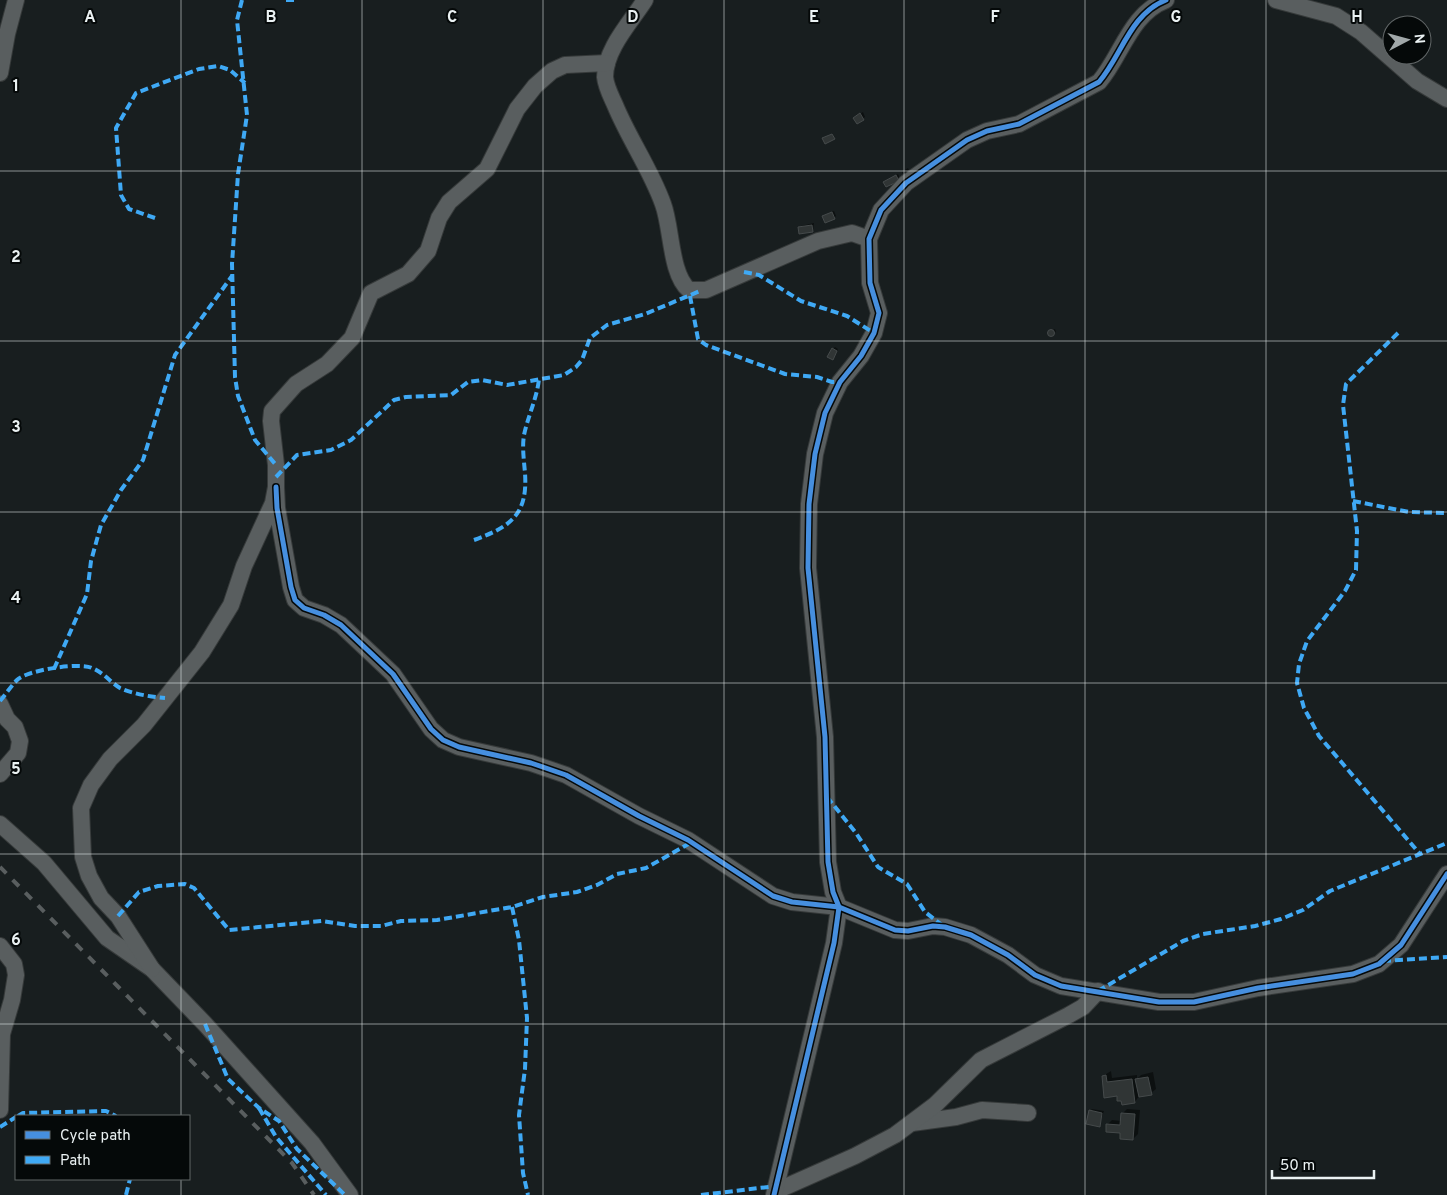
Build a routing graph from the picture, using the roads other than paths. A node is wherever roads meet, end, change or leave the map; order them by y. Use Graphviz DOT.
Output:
graph roads {
  1 [pos="16,0"];
  2 [pos="645,0"];
  3 [pos="1166,0"];
  4 [pos="1276,0"];
  5 [pos="607,64"];
  6 [pos="0,73"];
  7 [pos="1447,99"];
  8 [pos="869,239"];
  9 [pos="276,487"];
  10 [pos="0,704"];
  11 [pos="0,774"];
  12 [pos="0,824"];
  13 [pos="1447,874"];
  14 [pos="839,907"];
  15 [pos="0,946"];
  16 [pos="152,969"];
  17 [pos="1098,992"];
  18 [pos="0,1110"];
  19 [pos="1028,1113"];
  20 [pos="910,1123"];
  21 [pos="775,1193"];
  22 [pos="350,1195"];
  1 -- 6 [label="street"];
  2 -- 5 [label="street"];
  3 -- 8 [label="street"];
  4 -- 7 [label="street"];
  5 -- 8 [label="street"];
  5 -- 9 [label="street"];
  8 -- 14 [label="street"];
  9 -- 14 [label="street"];
  9 -- 16 [label="street"];
  10 -- 11 [label="street"];
  12 -- 16 [label="street"];
  13 -- 17 [label="street"];
  14 -- 17 [label="street"];
  14 -- 21 [label="street"];
  15 -- 18 [label="street"];
  16 -- 22 [label="street"];
  17 -- 20 [label="street"];
  19 -- 20 [label="street"];
  20 -- 21 [label="street"];
}
